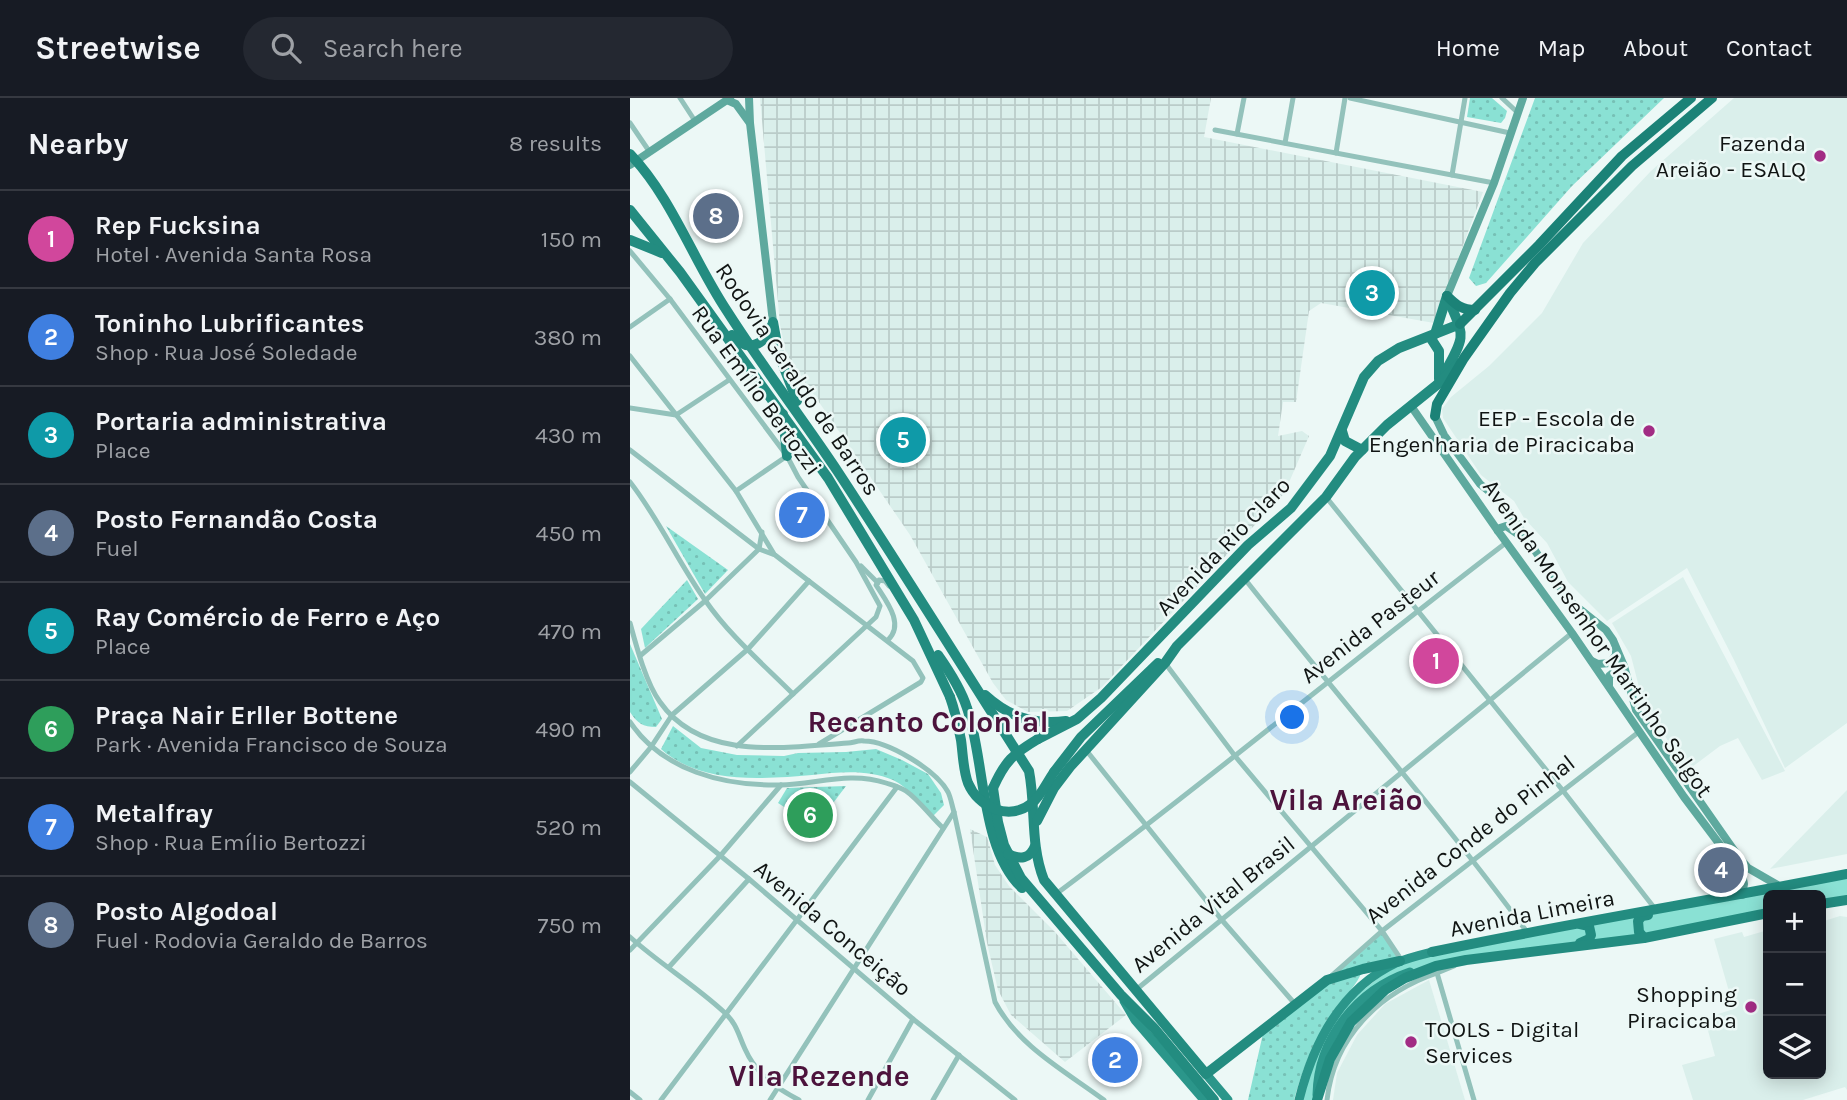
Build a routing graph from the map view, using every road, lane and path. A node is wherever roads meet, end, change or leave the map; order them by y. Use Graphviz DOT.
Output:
graph roads {
  1 [pos="680,98"];
  2 [pos="749,98"];
  3 [pos="1244,98"];
  4 [pos="1293,98"];
  5 [pos="1348,98"];
  6 [pos="1465,98"];
  7 [pos="1502,98"];
  8 [pos="1523,98"];
  9 [pos="1691,98"];
  10 [pos="1712,98"];
  11 [pos="728,99"];
  12 [pos="1517,112"];
  13 [pos="695,121"];
  14 [pos="1461,122"];
  15 [pos="750,123"];
  16 [pos="630,124"];
  17 [pos="1214,130"];
  18 [pos="1510,133"];
  19 [pos="1237,134"];
  20 [pos="1285,143"];
  21 [pos="649,151"];
  22 [pos="1336,153"];
  23 [pos="632,160"];
  24 [pos="1452,175"];
  25 [pos="1494,183"];
  26 [pos="630,210"];
  27 [pos="630,240"];
  28 [pos="630,251"];
  29 [pos="664,254"];
  30 [pos="680,272"];
  31 [pos="1447,296"];
  32 [pos="670,299"];
  33 [pos="1475,310"];
  34 [pos="773,321"];
  35 [pos="1460,324"];
  36 [pos="630,327"];
  37 [pos="1432,336"];
  38 [pos="752,346"];
  39 [pos="630,356"];
  40 [pos="1464,358"];
  41 [pos="729,380"];
  42 [pos="1438,384"];
  43 [pos="1411,406"];
  44 [pos="630,408"];
  45 [pos="783,414"];
  46 [pos="676,415"];
  47 [pos="1435,416"];
  48 [pos="1342,430"];
  49 [pos="630,450"];
  50 [pos="1362,450"];
  51 [pos="787,456"];
  52 [pos="838,473"];
  53 [pos="630,482"];
  54 [pos="736,491"];
  55 [pos="1325,497"];
  56 [pos="1498,531"];
  57 [pos="762,532"];
  58 [pos="1527,541"];
  59 [pos="1507,542"];
  60 [pos="759,549"];
  61 [pos="775,555"];
  62 [pos="856,562"];
  63 [pos="1244,578"];
  64 [pos="809,581"];
  65 [pos="877,583"];
  66 [pos="705,601"];
  67 [pos="903,601"];
  68 [pos="1417,611"];
  69 [pos="879,612"];
  70 [pos="892,613"];
  71 [pos="914,620"];
  72 [pos="630,623"];
  73 [pos="868,625"];
  74 [pos="1572,633"];
  75 [pos="888,640"];
  76 [pos="1177,646"];
  77 [pos="1616,648"];
  78 [pos="748,649"];
  79 [pos="640,655"];
  80 [pos="1589,660"];
  81 [pos="1165,663"];
  82 [pos="972,682"];
  83 [pos="1327,682"];
  84 [pos="1609,686"];
  85 [pos="1630,692"];
  86 [pos="793,694"];
  87 [pos="1491,701"];
  88 [pos="672,715"];
  89 [pos="1077,719"];
  90 [pos="630,722"];
  91 [pos="1640,731"];
  92 [pos="816,745"];
  93 [pos="737,746"];
  94 [pos="651,747"];
  95 [pos="1086,750"];
  96 [pos="1235,756"];
  97 [pos="630,772"];
  98 [pos="1404,772"];
  99 [pos="630,782"];
  100 [pos="780,785"];
  101 [pos="897,788"];
  102 [pos="1693,791"];
  103 [pos="1564,792"];
  104 [pos="1684,797"];
  105 [pos="954,812"];
  106 [pos="1035,825"];
  107 [pos="1147,827"];
  108 [pos="943,828"];
  109 [pos="1035,845"];
  110 [pos="1312,846"];
  111 [pos="1008,854"];
  112 [pos="721,855"];
  113 [pos="1474,860"];
  114 [pos="1742,874"];
  115 [pos="1847,874"];
  116 [pos="749,879"];
  117 [pos="1781,887"];
  118 [pos="1758,892"];
  119 [pos="1763,893"];
  120 [pos="1056,894"];
  121 [pos="1742,895"];
  122 [pos="1846,900"];
  123 [pos="1826,901"];
  124 [pos="1686,905"];
  125 [pos="1656,910"];
  126 [pos="1049,913"];
  127 [pos="1763,914"];
  128 [pos="1221,919"];
  129 [pos="798,921"];
  130 [pos="1578,923"];
  131 [pos="1382,931"];
  132 [pos="1527,932"];
  133 [pos="630,937"];
  134 [pos="1644,938"];
  135 [pos="637,943"];
  136 [pos="630,950"];
  137 [pos="1555,950"];
  138 [pos="1432,952"];
  139 [pos="1401,961"];
  140 [pos="669,967"];
  141 [pos="854,969"];
  142 [pos="1436,970"];
  143 [pos="1327,980"];
  144 [pos="1136,989"];
  145 [pos="1121,995"];
  146 [pos="1295,1004"];
  147 [pos="725,1013"];
  148 [pos="913,1019"];
  149 [pos="959,1055"];
  150 [pos="1206,1074"];
  151 [pos="777,1089"];
  152 [pos="630,1091"];
  153 [pos="640,1100"];
  154 [pos="661,1100"];
  155 [pos="770,1100"];
  156 [pos="799,1100"];
  157 [pos="868,1100"];
  158 [pos="933,1100"];
  159 [pos="1015,1100"];
  160 [pos="1104,1100"];
  161 [pos="1204,1100"];
  162 [pos="1214,1100"];
  163 [pos="1228,1100"];
  164 [pos="1299,1100"];
  165 [pos="1317,1100"];
  166 [pos="1327,1100"];
  167 [pos="1474,1100"];
  1 -- 13 [label="street"];
  2 -- 15 [label="main road"];
  3 -- 19 [label="street"];
  4 -- 20 [label="street"];
  5 -- 14 [label="street"];
  5 -- 22 [label="street"];
  6 -- 14 [label="street"];
  7 -- 12 [label="street"];
  8 -- 12 [label="main road"];
  9 -- 33 [label="highway"];
  10 -- 40 [label="highway"];
  11 -- 13 [label="main road"];
  11 -- 15 [label="main road"];
  12 -- 18 [label="main road"];
  13 -- 21 [label="main road"];
  14 -- 18 [label="street"];
  14 -- 24 [label="street"];
  15 -- 34 [label="main road"];
  16 -- 21 [label="street"];
  17 -- 19 [label="street"];
  18 -- 25 [label="main road"];
  19 -- 20 [label="street"];
  20 -- 22 [label="street"];
  21 -- 23 [label="main road"];
  22 -- 24 [label="street"];
  23 -- 38 [label="highway, Rodovia Geraldo de Barros"];
  24 -- 25 [label="street"];
  25 -- 31 [label="main road"];
  26 -- 29 [label="highway, Rodovia Geraldo de Barros"];
  27 -- 29 [label="highway"];
  28 -- 32 [label="street, Rua Emílio Bertozzi"];
  29 -- 30 [label="highway, Rodovia Geraldo de Barros"];
  30 -- 38 [label="highway"];
  30 -- 45 [label="highway, Rodovia Geraldo de Barros"];
  31 -- 33 [label="highway"];
  31 -- 35 [label="highway"];
  31 -- 37 [label="highway"];
  32 -- 36 [label="street"];
  32 -- 41 [label="street, Rua Emílio Bertozzi"];
  33 -- 35 [label="highway"];
  34 -- 38 [label="highway"];
  34 -- 52 [label="highway"];
  35 -- 37 [label="highway, Avenida Rio Claro"];
  35 -- 42 [label="highway"];
  37 -- 42 [label="highway"];
  37 -- 48 [label="highway, Avenida Rio Claro"];
  38 -- 52 [label="highway, Rodovia Geraldo de Barros"];
  39 -- 46 [label="street"];
  40 -- 42 [label="highway, Avenida Rio Claro"];
  40 -- 47 [label="highway"];
  41 -- 46 [label="street"];
  41 -- 51 [label="street, Rua Emílio Bertozzi"];
  42 -- 43 [label="highway, Avenida Rio Claro"];
  42 -- 47 [label="highway"];
  43 -- 50 [label="highway, Avenida Rio Claro"];
  43 -- 56 [label="main road, Avenida Monsenhor Martinho Salgot"];
  44 -- 46 [label="street"];
  45 -- 51 [label="highway"];
  45 -- 67 [label="highway, Rodovia Geraldo de Barros"];
  46 -- 54 [label="street"];
  47 -- 58 [label="main road, Avenida Monsenhor Martinho Salgot"];
  48 -- 50 [label="highway"];
  48 -- 89 [label="highway, Avenida Rio Claro"];
  49 -- 60 [label="street"];
  50 -- 55 [label="highway, Avenida Rio Claro"];
  51 -- 54 [label="street"];
  51 -- 62 [label="street, Rua Emílio Bertozzi"];
  52 -- 82 [label="highway, Rodovia Geraldo de Barros"];
  53 -- 66 [label="street"];
  54 -- 57 [label="street"];
  55 -- 63 [label="highway, Avenida Rio Claro"];
  55 -- 68 [label="street"];
  56 -- 58 [label="main road"];
  56 -- 59 [label="main road, Avenida Monsenhor Martinho Salgot"];
  57 -- 60 [label="street"];
  57 -- 61 [label="street"];
  58 -- 77 [label="main road, Avenida Monsenhor Martinho Salgot"];
  59 -- 68 [label="street, Avenida Pasteur"];
  59 -- 74 [label="main road, Avenida Monsenhor Martinho Salgot"];
  60 -- 61 [label="street"];
  60 -- 66 [label="street"];
  61 -- 64 [label="street"];
  62 -- 65 [label="street"];
  62 -- 69 [label="street, Rua Emílio Bertozzi"];
  63 -- 76 [label="highway, Avenida Rio Claro"];
  63 -- 83 [label="street"];
  64 -- 73 [label="street"];
  64 -- 78 [label="street"];
  65 -- 67 [label="street"];
  65 -- 70 [label="street"];
  66 -- 78 [label="street"];
  66 -- 79 [label="street"];
  67 -- 71 [label="highway, Rodovia Geraldo de Barros"];
  68 -- 83 [label="street, Avenida Pasteur"];
  68 -- 87 [label="street"];
  69 -- 70 [label="street"];
  69 -- 73 [label="street"];
  70 -- 75 [label="street"];
  71 -- 76 [label="highway, bridge"];
  71 -- 126 [label="highway"];
  72 -- 79 [label="street"];
  73 -- 75 [label="street"];
  73 -- 86 [label="street"];
  74 -- 80 [label="main road, Avenida Monsenhor Martinho Salgot"];
  74 -- 87 [label="street, Avenida Vital Brasil"];
  75 -- 92 [label="street"];
  76 -- 81 [label="highway, Avenida Rio Claro"];
  77 -- 80 [label="main road"];
  77 -- 85 [label="main road, Avenida Monsenhor Martinho Salgot"];
  78 -- 86 [label="street"];
  78 -- 88 [label="street"];
  79 -- 88 [label="street"];
  80 -- 84 [label="main road, Avenida Monsenhor Martinho Salgot"];
  81 -- 95 [label="highway, Avenida Rio Claro"];
  81 -- 96 [label="street"];
  82 -- 89 [label="highway"];
  82 -- 106 [label="highway"];
  83 -- 96 [label="street, Avenida Pasteur"];
  83 -- 98 [label="street"];
  84 -- 85 [label="main road"];
  84 -- 91 [label="main road, Avenida Monsenhor Martinho Salgot"];
  85 -- 102 [label="main road, Avenida Monsenhor Martinho Salgot"];
  86 -- 93 [label="street"];
  87 -- 98 [label="street, Avenida Vital Brasil"];
  87 -- 103 [label="street"];
  88 -- 93 [label="street"];
  88 -- 94 [label="street"];
  89 -- 111 [label="highway, Avenida Rio Claro, bridge"];
  90 -- 94 [label="street"];
  91 -- 103 [label="street, Avenida Conde do Pinhal"];
  91 -- 104 [label="main road, Avenida Monsenhor Martinho Salgot"];
  92 -- 93 [label="street"];
  92 -- 105 [label="street"];
  94 -- 97 [label="street"];
  94 -- 100 [label="street"];
  95 -- 106 [label="highway, Avenida Rio Claro"];
  95 -- 107 [label="street"];
  96 -- 107 [label="street, Avenida Pasteur"];
  96 -- 110 [label="street"];
  98 -- 110 [label="street, Avenida Vital Brasil"];
  98 -- 113 [label="street"];
  99 -- 112 [label="street, Avenida Conceição"];
  100 -- 101 [label="street"];
  100 -- 112 [label="street"];
  101 -- 108 [label="street"];
  101 -- 129 [label="street"];
  102 -- 104 [label="main road"];
  102 -- 117 [label="main road, Avenida Monsenhor Martinho Salgot"];
  103 -- 113 [label="street, Avenida Conde do Pinhal"];
  103 -- 125 [label="street"];
  104 -- 114 [label="main road, Avenida Monsenhor Martinho Salgot"];
  105 -- 108 [label="street"];
  105 -- 160 [label="street"];
  106 -- 109 [label="highway"];
  107 -- 120 [label="street, Avenida Pasteur"];
  107 -- 128 [label="street"];
  108 -- 141 [label="street"];
  109 -- 111 [label="highway"];
  109 -- 120 [label="highway"];
  110 -- 128 [label="street, Avenida Vital Brasil"];
  110 -- 131 [label="street"];
  111 -- 126 [label="highway"];
  112 -- 116 [label="street, Avenida Conceição"];
  112 -- 135 [label="street"];
  113 -- 131 [label="street, Avenida Conde do Pinhal"];
  113 -- 132 [label="street"];
  114 -- 118 [label="main road, Avenida Monsenhor Martinho Salgot"];
  114 -- 121 [label="main road"];
  115 -- 117 [label="highway, Avenida Limeira"];
  116 -- 129 [label="street, Avenida Conceição"];
  116 -- 140 [label="street"];
  117 -- 118 [label="highway, Avenida Limeira"];
  118 -- 119 [label="highway"];
  118 -- 121 [label="highway, Avenida Limeira"];
  120 -- 144 [label="highway"];
  121 -- 124 [label="highway, Avenida Limeira"];
  122 -- 123 [label="highway"];
  124 -- 125 [label="highway, Avenida Limeira"];
  124 -- 134 [label="highway"];
  125 -- 130 [label="highway, Avenida Limeira"];
  126 -- 145 [label="highway"];
  127 -- 134 [label="highway, Avenida Limeira"];
  128 -- 144 [label="street, Avenida Vital Brasil"];
  128 -- 146 [label="street"];
  129 -- 141 [label="street, Avenida Conceição"];
  129 -- 147 [label="street"];
  130 -- 132 [label="highway, Avenida Limeira"];
  130 -- 137 [label="highway"];
  131 -- 139 [label="street"];
  131 -- 143 [label="street, Avenida Conde do Pinhal"];
  132 -- 138 [label="highway, Avenida Limeira"];
  133 -- 135 [label="street"];
  134 -- 137 [label="highway, Avenida Limeira"];
  135 -- 136 [label="street"];
  135 -- 140 [label="street"];
  137 -- 142 [label="highway, Avenida Limeira"];
  138 -- 139 [label="main road, Avenida Limeira"];
  139 -- 143 [label="highway, Avenida Conde do Pinhal"];
  139 -- 164 [label="main road, Avenida Limeira"];
  140 -- 147 [label="street"];
  141 -- 148 [label="street, Avenida Conceição"];
  141 -- 151 [label="street"];
  142 -- 165 [label="highway, Avenida Limeira"];
  142 -- 165 [label="main road, Avenida Limeira"];
  142 -- 166 [label="street"];
  142 -- 167 [label="street"];
  143 -- 146 [label="highway, Avenida Conde do Pinhal"];
  144 -- 150 [label="highway"];
  145 -- 161 [label="main road"];
  145 -- 162 [label="highway"];
  146 -- 150 [label="highway, Avenida Conde do Pinhal"];
  147 -- 151 [label="street"];
  147 -- 154 [label="street"];
  148 -- 149 [label="street, Avenida Conceição"];
  148 -- 157 [label="street"];
  149 -- 158 [label="street"];
  149 -- 159 [label="street, Avenida Conceição"];
  150 -- 163 [label="main road"];
  151 -- 155 [label="street"];
  151 -- 156 [label="street"];
  152 -- 153 [label="street"];
}
